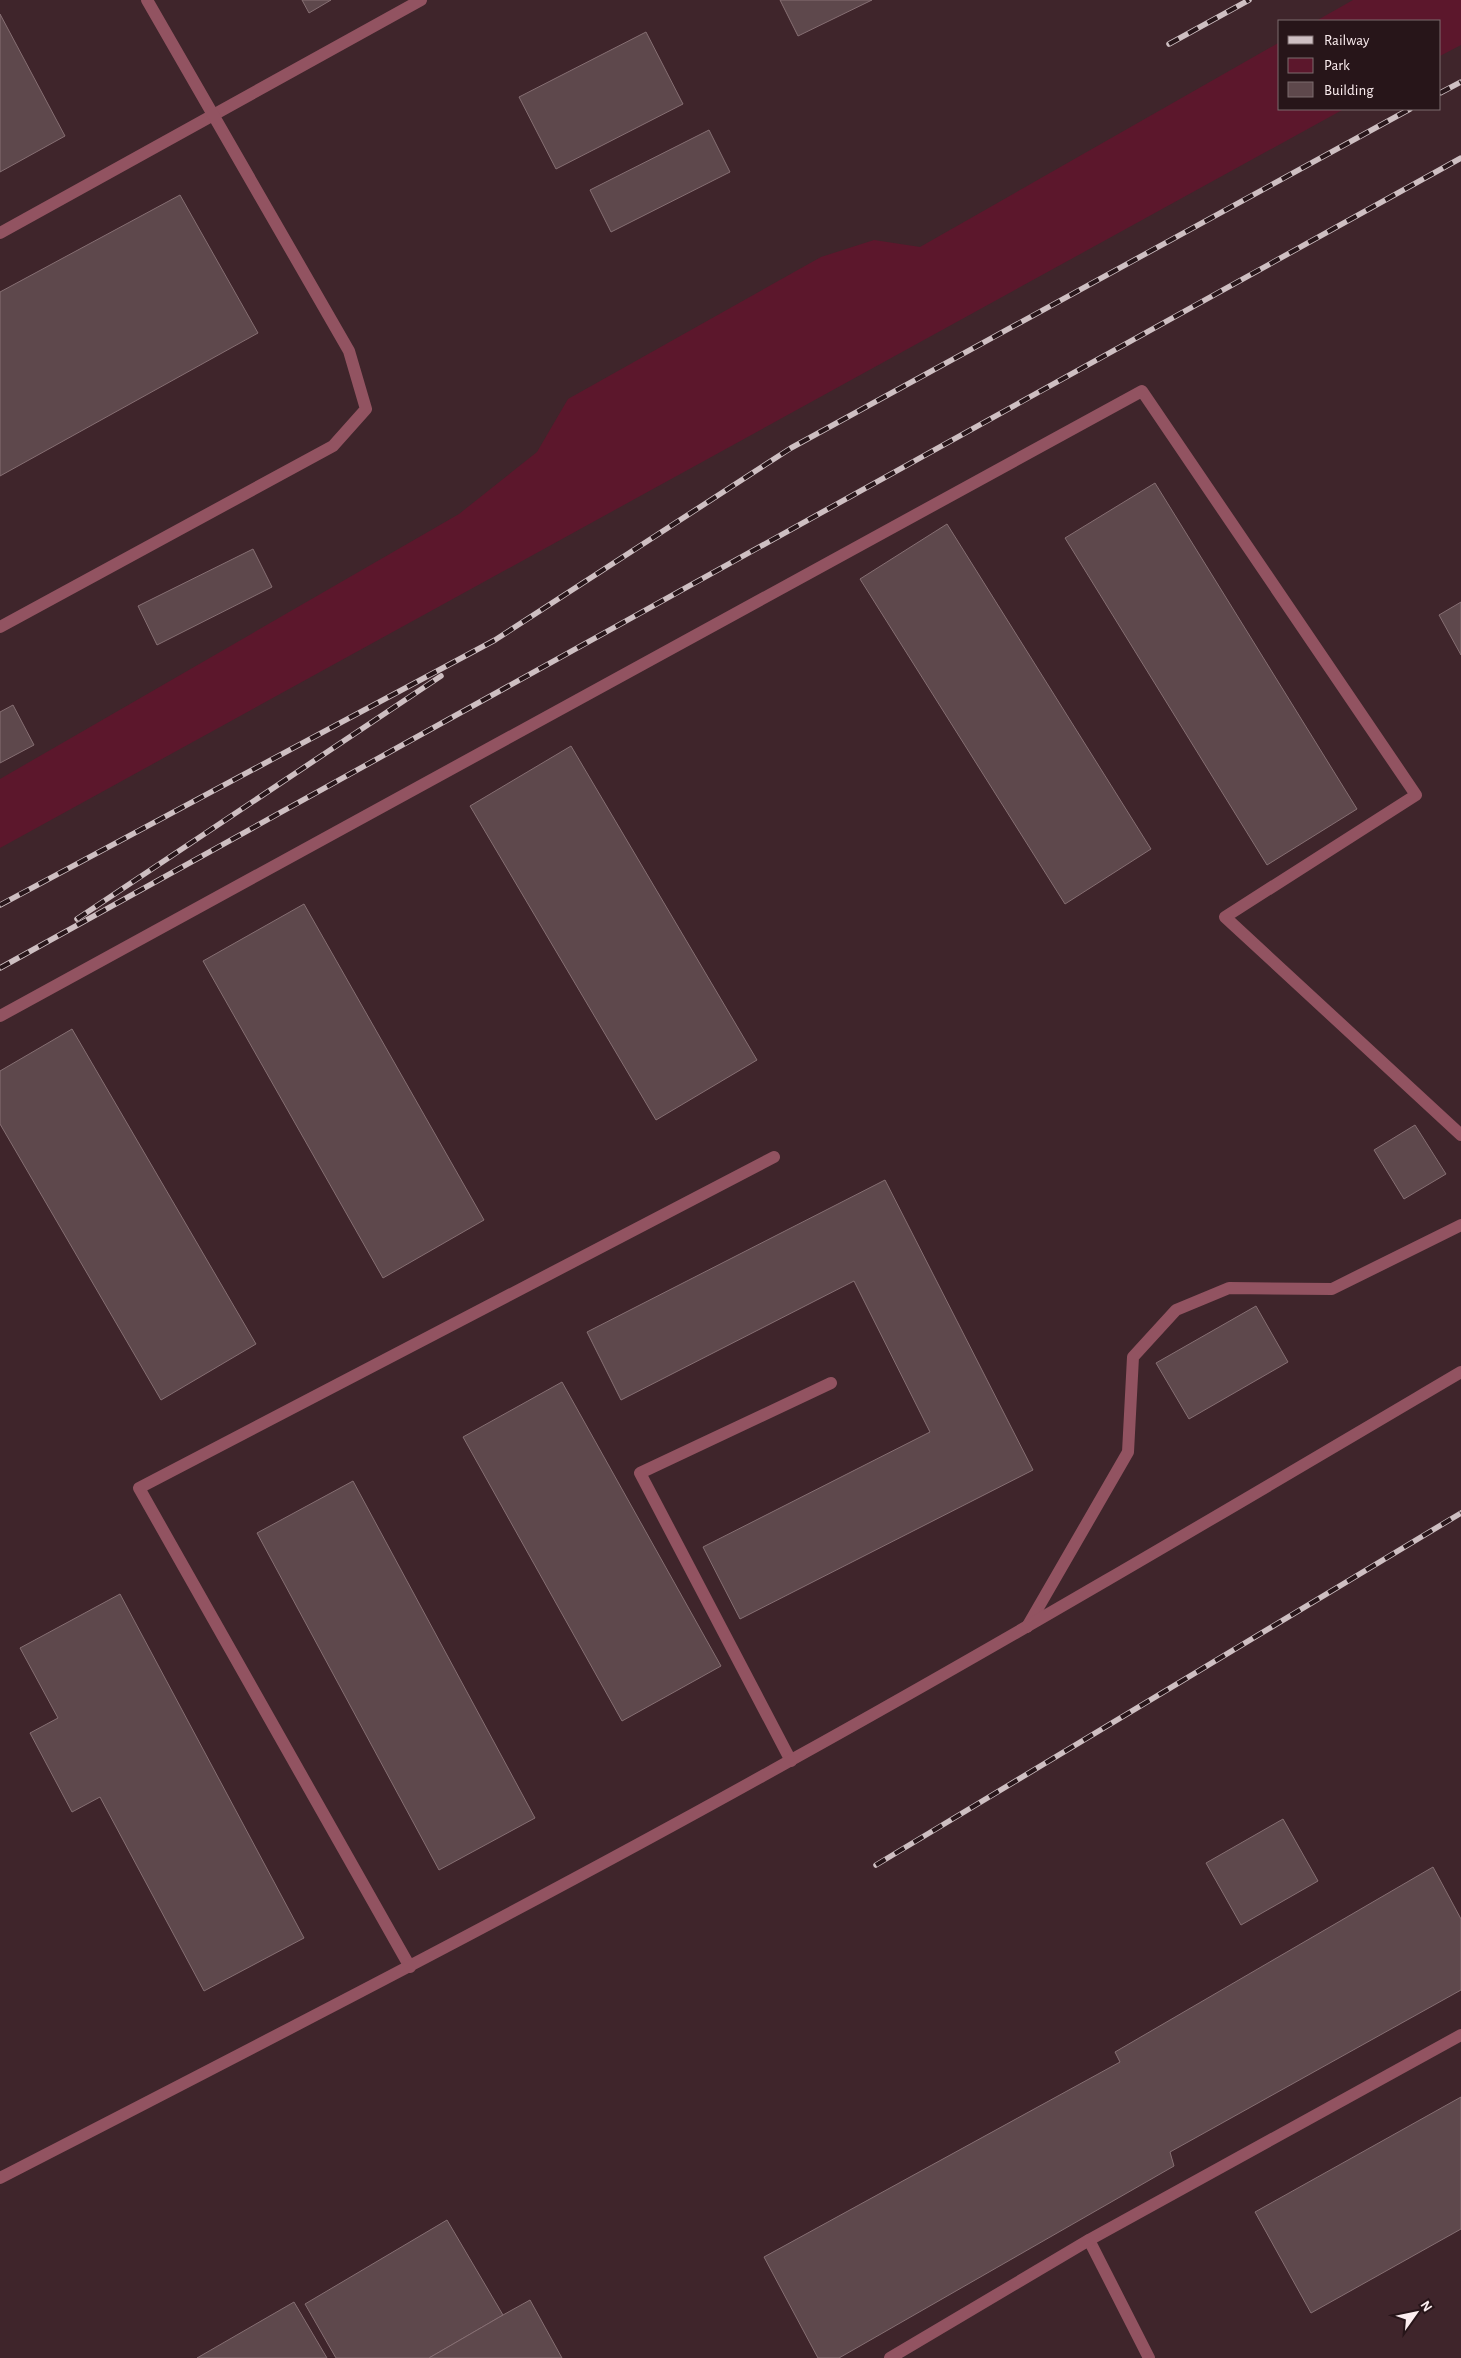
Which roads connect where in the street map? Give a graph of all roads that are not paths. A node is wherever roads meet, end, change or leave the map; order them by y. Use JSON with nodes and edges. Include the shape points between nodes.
{"nodes":[{"id":1,"x":147,"y":0,"type":"edge"},
{"id":2,"x":421,"y":0,"type":"edge"},
{"id":3,"x":213,"y":115,"type":"junction"},
{"id":4,"x":0,"y":233,"type":"edge"},
{"id":5,"x":0,"y":628,"type":"edge"},
{"id":6,"x":0,"y":1016,"type":"edge"},
{"id":7,"x":1461,"y":1135,"type":"edge"},
{"id":8,"x":774,"y":1157,"type":"dead end"},
{"id":9,"x":1461,"y":1225,"type":"edge"},
{"id":10,"x":1461,"y":1372,"type":"edge"},
{"id":11,"x":831,"y":1383,"type":"dead end"},
{"id":12,"x":1027,"y":1628,"type":"junction"},
{"id":13,"x":791,"y":1761,"type":"junction"},
{"id":14,"x":410,"y":1966,"type":"junction"},
{"id":15,"x":1461,"y":2035,"type":"edge"},
{"id":16,"x":0,"y":2178,"type":"edge"},
{"id":17,"x":1089,"y":2240,"type":"junction"},
{"id":18,"x":890,"y":2358,"type":"edge"},
{"id":19,"x":1149,"y":2358,"type":"edge"}],
"edges":[{"from":1,"to":3,"type":"lane"},
{"from":2,"to":3,"type":"lane"},
{"from":3,"to":4,"type":"lane"},
{"from":3,"to":5,"type":"lane","via":[[349,351],[366,409],[333,446]]},
{"from":6,"to":7,"type":"lane","via":[[1142,390],[1416,795],[1224,917]]},
{"from":8,"to":14,"type":"lane","via":[[139,1488]]},
{"from":9,"to":12,"type":"lane","via":[[1332,1289],[1229,1288],[1176,1310],[1133,1357],[1128,1452]]},
{"from":10,"to":12,"type":"lane"},
{"from":11,"to":13,"type":"lane","via":[[640,1473]]},
{"from":12,"to":13,"type":"lane"},
{"from":13,"to":14,"type":"lane"},
{"from":14,"to":16,"type":"lane"},
{"from":15,"to":17,"type":"lane"},
{"from":17,"to":18,"type":"lane"},
{"from":17,"to":19,"type":"lane"}]}
